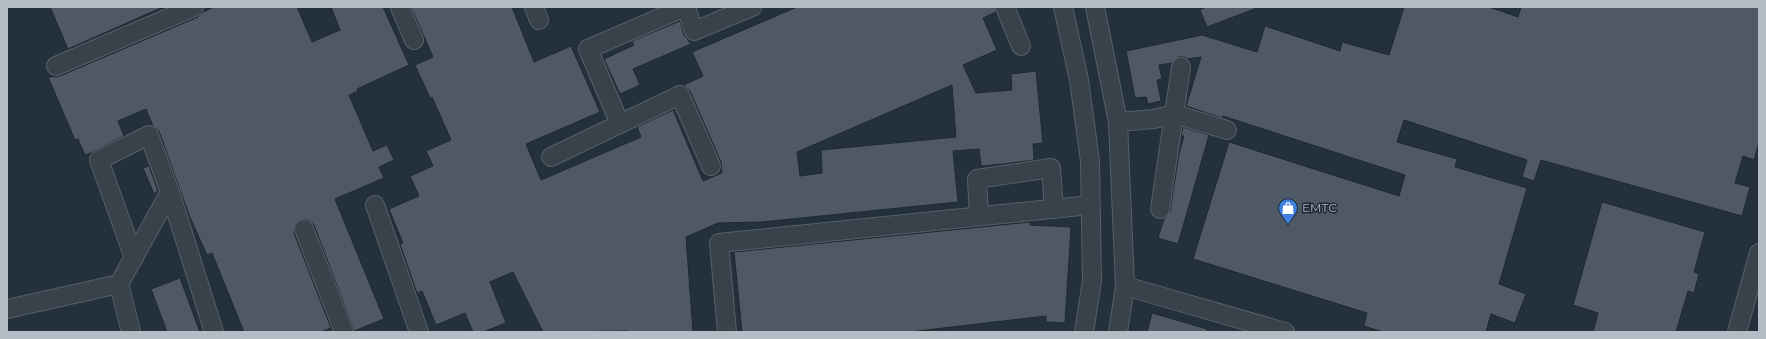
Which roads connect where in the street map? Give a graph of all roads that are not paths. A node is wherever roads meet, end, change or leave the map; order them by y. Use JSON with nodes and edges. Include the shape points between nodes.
{"nodes":[{"id":1,"x":194,"y":7,"type":"edge"},
{"id":2,"x":400,"y":7,"type":"edge"},
{"id":3,"x":685,"y":7,"type":"edge"},
{"id":4,"x":752,"y":7,"type":"edge"},
{"id":5,"x":1005,"y":7,"type":"edge"},
{"id":6,"x":1063,"y":7,"type":"edge"},
{"id":7,"x":1095,"y":7,"type":"edge"},
{"id":8,"x":414,"y":40,"type":"dead end"},
{"id":9,"x":1021,"y":46,"type":"dead end"},
{"id":10,"x":56,"y":66,"type":"dead end"},
{"id":11,"x":1181,"y":67,"type":"dead end"},
{"id":12,"x":1175,"y":114,"type":"junction"},
{"id":13,"x":1118,"y":122,"type":"junction"},
{"id":14,"x":620,"y":124,"type":"junction"},
{"id":15,"x":1227,"y":130,"type":"dead end"},
{"id":16,"x":551,"y":157,"type":"dead end"},
{"id":17,"x":712,"y":166,"type":"dead end"},
{"id":18,"x":170,"y":192,"type":"junction"},
{"id":19,"x":375,"y":204,"type":"dead end"},
{"id":20,"x":1090,"y":206,"type":"junction"},
{"id":21,"x":1054,"y":209,"type":"junction"},
{"id":22,"x":1160,"y":209,"type":"dead end"},
{"id":23,"x":979,"y":216,"type":"junction"},
{"id":24,"x":304,"y":228,"type":"dead end"},
{"id":25,"x":1759,"y":253,"type":"edge"},
{"id":26,"x":134,"y":258,"type":"junction"},
{"id":27,"x":119,"y":284,"type":"junction"},
{"id":28,"x":1125,"y":286,"type":"junction"},
{"id":29,"x":7,"y":309,"type":"edge"},
{"id":30,"x":131,"y":332,"type":"edge"},
{"id":31,"x":214,"y":332,"type":"edge"},
{"id":32,"x":344,"y":332,"type":"edge"},
{"id":33,"x":419,"y":332,"type":"edge"},
{"id":34,"x":727,"y":332,"type":"edge"},
{"id":35,"x":1084,"y":332,"type":"edge"},
{"id":36,"x":1118,"y":332,"type":"edge"},
{"id":37,"x":1285,"y":332,"type":"edge"},
{"id":38,"x":1737,"y":332,"type":"edge"}],
"edges":[{"from":1,"to":10,"type":"street"},
{"from":2,"to":8,"type":"street"},
{"from":3,"to":4,"type":"street","via":[[694,31]]},
{"from":3,"to":14,"type":"street","via":[[588,49]]},
{"from":5,"to":9,"type":"street"},
{"from":6,"to":20,"type":"street","via":[[1079,80],[1090,161]]},
{"from":7,"to":13,"type":"street"},
{"from":11,"to":12,"type":"street"},
{"from":12,"to":13,"type":"street","via":[[1154,119]]},
{"from":12,"to":15,"type":"street"},
{"from":12,"to":22,"type":"street"},
{"from":13,"to":28,"type":"street"},
{"from":14,"to":16,"type":"street"},
{"from":14,"to":17,"type":"street","via":[[680,95]]},
{"from":18,"to":26,"type":"street"},
{"from":18,"to":26,"type":"street","via":[[149,135],[99,160]]},
{"from":18,"to":31,"type":"street"},
{"from":19,"to":33,"type":"street"},
{"from":20,"to":21,"type":"street"},
{"from":20,"to":35,"type":"street","via":[[1092,281]]},
{"from":21,"to":23,"type":"street"},
{"from":21,"to":23,"type":"street","via":[[1051,168],[977,178]]},
{"from":23,"to":34,"type":"street","via":[[719,243]]},
{"from":24,"to":32,"type":"street"},
{"from":25,"to":38,"type":"street"},
{"from":26,"to":27,"type":"street"},
{"from":27,"to":29,"type":"street"},
{"from":27,"to":30,"type":"street"},
{"from":28,"to":36,"type":"street"},
{"from":28,"to":37,"type":"street"}]}
